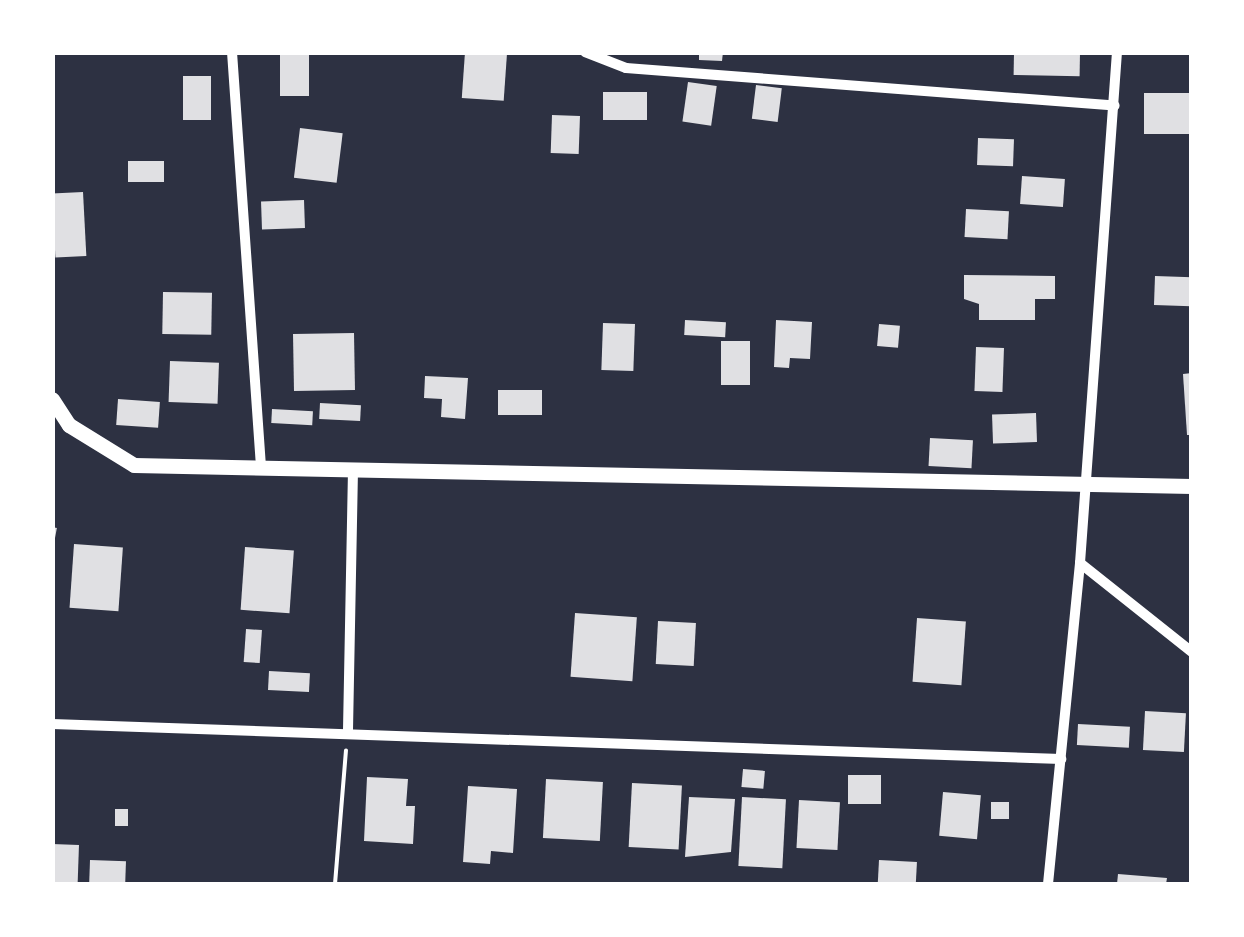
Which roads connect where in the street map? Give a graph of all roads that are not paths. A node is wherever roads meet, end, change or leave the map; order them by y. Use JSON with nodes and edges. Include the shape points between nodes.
{"nodes":[{"id":1,"x":232,"y":52,"type":"edge"},
{"id":2,"x":585,"y":52,"type":"edge"},
{"id":3,"x":1116,"y":52,"type":"edge"},
{"id":4,"x":1115,"y":106,"type":"junction"},
{"id":5,"x":52,"y":399,"type":"edge"},
{"id":6,"x":261,"y":467,"type":"junction"},
{"id":7,"x":352,"y":470,"type":"junction"},
{"id":8,"x":1192,"y":486,"type":"edge"},
{"id":9,"x":1084,"y":488,"type":"junction"},
{"id":10,"x":1080,"y":563,"type":"junction"},
{"id":11,"x":1192,"y":652,"type":"edge"},
{"id":12,"x":52,"y":724,"type":"edge"},
{"id":13,"x":348,"y":730,"type":"junction"},
{"id":14,"x":1061,"y":759,"type":"junction"},
{"id":15,"x":1048,"y":884,"type":"edge"}],
"edges":[{"from":1,"to":6,"type":"street"},
{"from":2,"to":4,"type":"street","via":[[626,68]]},
{"from":3,"to":4,"type":"street"},
{"from":4,"to":9,"type":"street"},
{"from":5,"to":6,"type":"street","via":[[69,425],[134,465]]},
{"from":6,"to":7,"type":"street"},
{"from":7,"to":9,"type":"street"},
{"from":7,"to":13,"type":"street"},
{"from":8,"to":9,"type":"street"},
{"from":9,"to":10,"type":"street"},
{"from":10,"to":11,"type":"street"},
{"from":10,"to":14,"type":"street"},
{"from":12,"to":13,"type":"street"},
{"from":13,"to":14,"type":"street"},
{"from":14,"to":15,"type":"street"}]}
